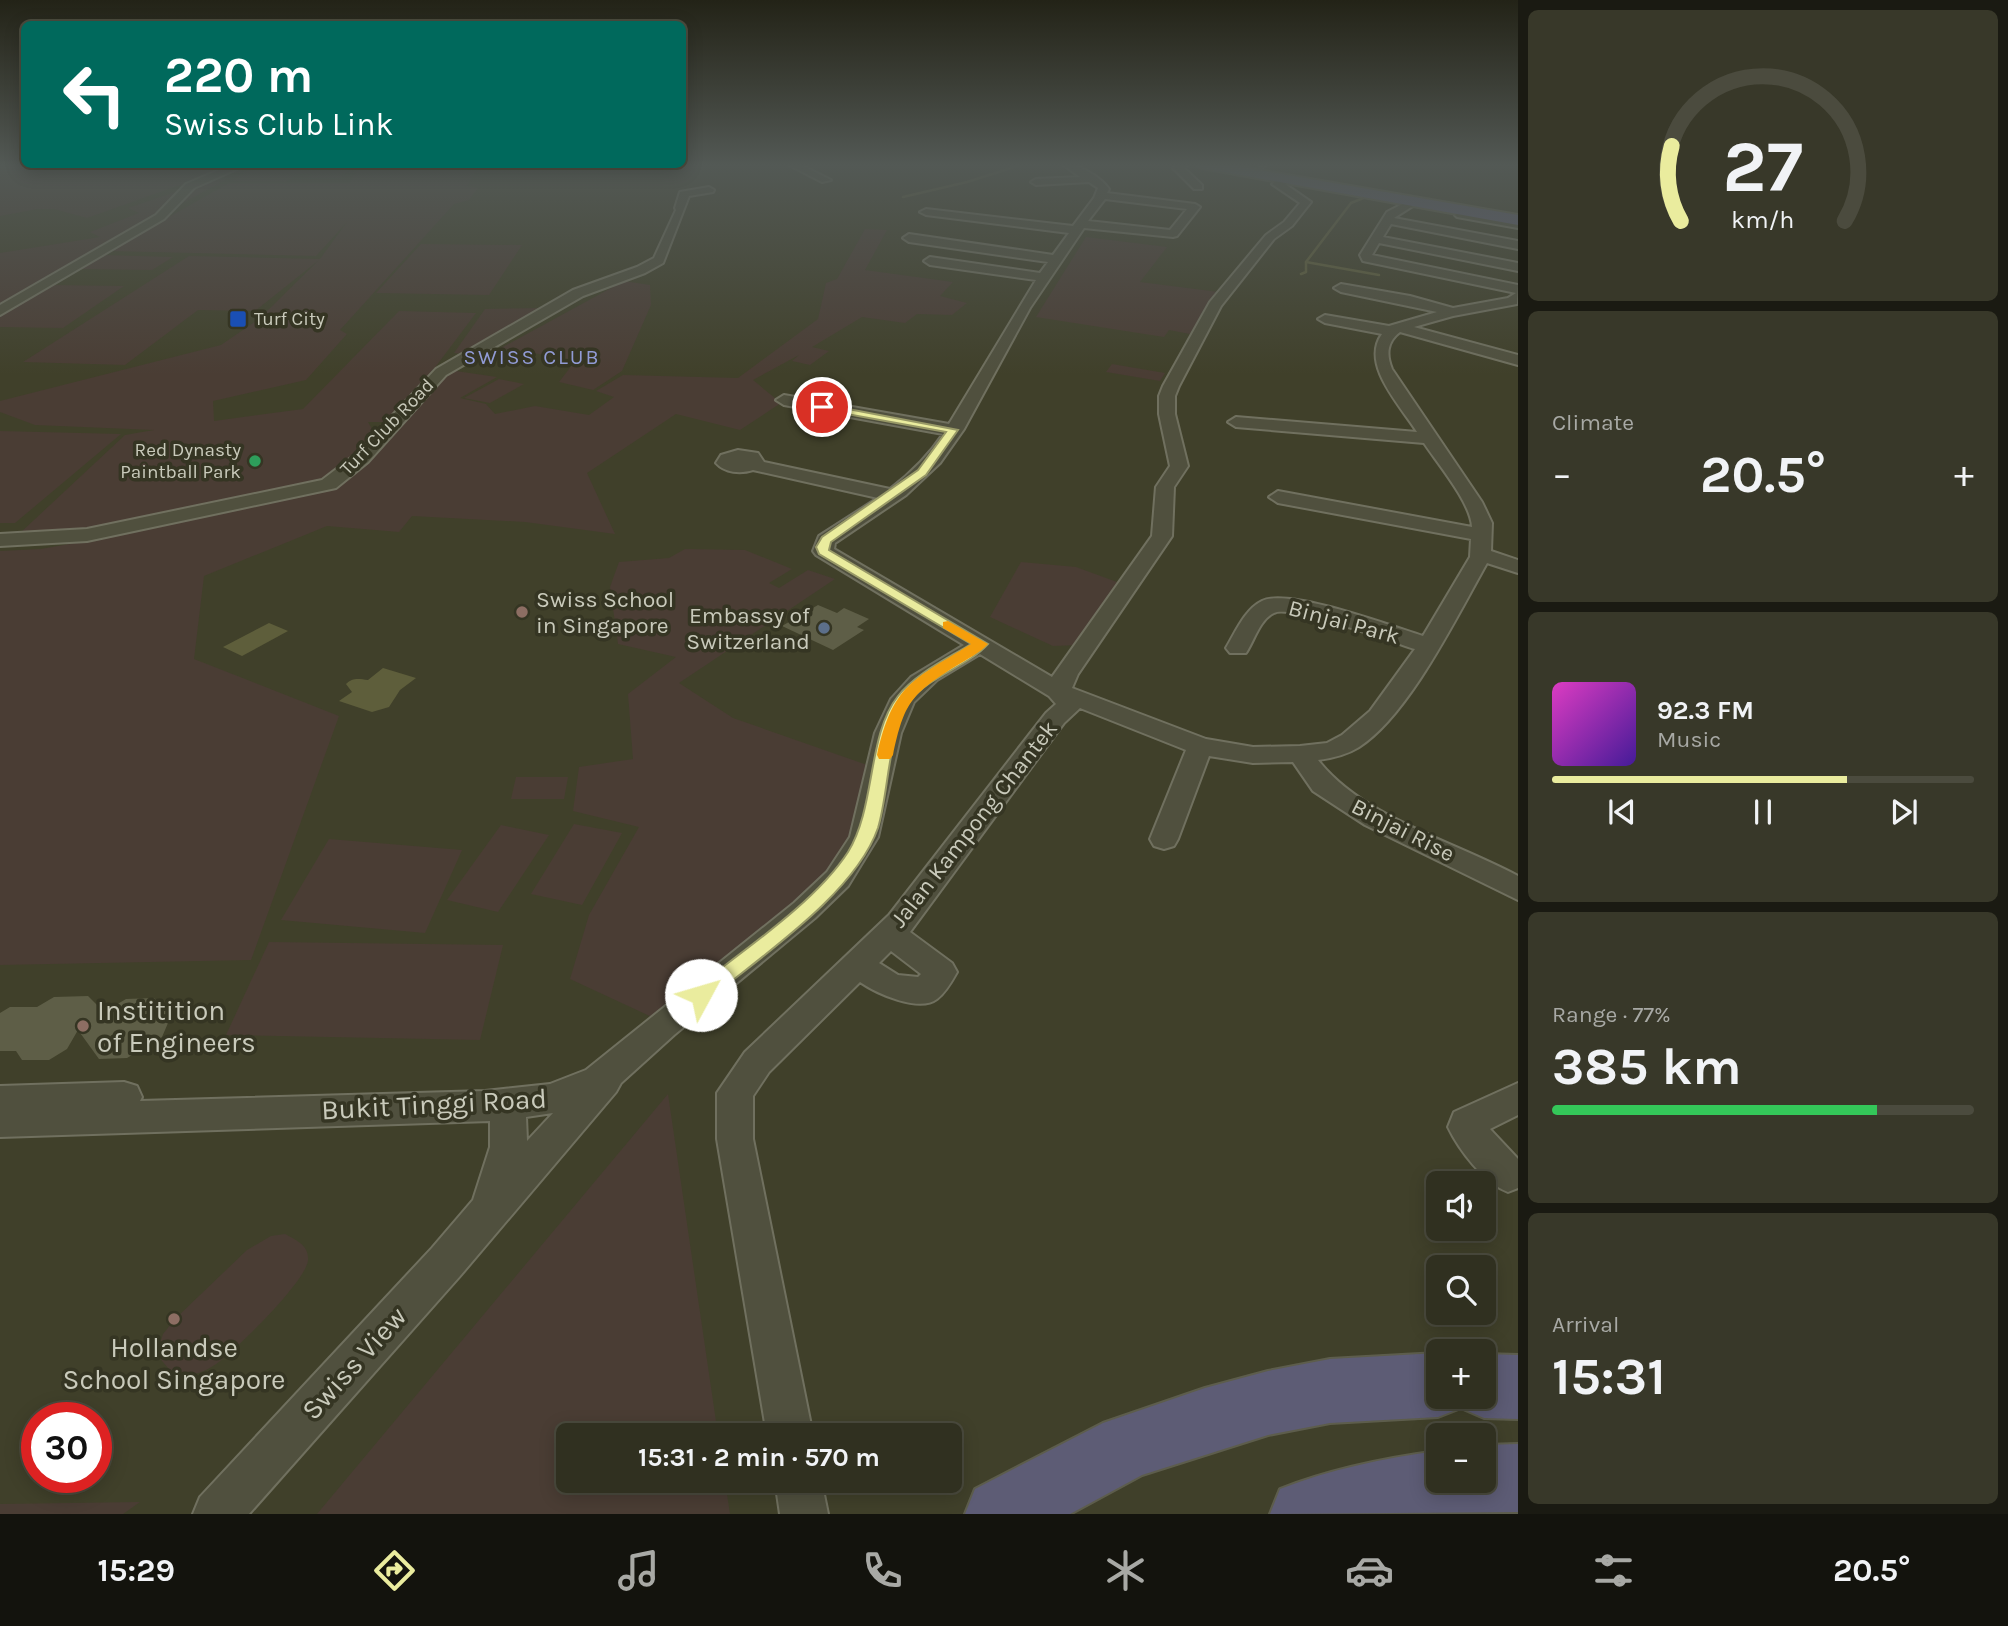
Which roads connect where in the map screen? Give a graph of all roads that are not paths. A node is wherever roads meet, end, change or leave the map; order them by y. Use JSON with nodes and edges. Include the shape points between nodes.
{"nodes":[{"id":1,"x":130,"y":235,"type":"edge"},
{"id":2,"x":669,"y":235,"type":"edge"},
{"id":3,"x":1072,"y":235,"type":"edge"},
{"id":4,"x":1273,"y":235,"type":"edge"},
{"id":5,"x":1379,"y":235,"type":"edge"},
{"id":6,"x":1464,"y":235,"type":"edge"},
{"id":7,"x":909,"y":239,"type":"dead end"},
{"id":8,"x":1376,"y":239,"type":"junction"},
{"id":9,"x":1518,"y":245,"type":"edge"},
{"id":10,"x":1056,"y":259,"type":"junction"},
{"id":11,"x":930,"y":261,"type":"dead end"},
{"id":12,"x":1518,"y":267,"type":"edge"},
{"id":13,"x":1045,"y":277,"type":"junction"},
{"id":14,"x":1341,"y":288,"type":"dead end"},
{"id":15,"x":1518,"y":289,"type":"edge"},
{"id":16,"x":1518,"y":296,"type":"edge"},
{"id":17,"x":0,"y":311,"type":"edge"},
{"id":18,"x":1451,"y":312,"type":"junction"},
{"id":19,"x":1325,"y":319,"type":"dead end"},
{"id":20,"x":1394,"y":329,"type":"junction"},
{"id":21,"x":1518,"y":360,"type":"edge"},
{"id":22,"x":784,"y":400,"type":"dead end"},
{"id":23,"x":1236,"y":422,"type":"dead end"},
{"id":24,"x":952,"y":430,"type":"junction"},
{"id":25,"x":1430,"y":438,"type":"junction"},
{"id":26,"x":754,"y":465,"type":"dead end"},
{"id":27,"x":892,"y":495,"type":"junction"},
{"id":28,"x":1278,"y":497,"type":"dead end"},
{"id":29,"x":0,"y":541,"type":"edge"},
{"id":30,"x":1480,"y":544,"type":"junction"},
{"id":31,"x":1518,"y":567,"type":"edge"},
{"id":32,"x":981,"y":644,"type":"junction"},
{"id":33,"x":1429,"y":646,"type":"junction"},
{"id":34,"x":1238,"y":648,"type":"dead end"},
{"id":35,"x":1058,"y":691,"type":"junction"},
{"id":36,"x":1200,"y":746,"type":"junction"},
{"id":37,"x":1300,"y":754,"type":"junction"},
{"id":38,"x":1164,"y":839,"type":"dead end"},
{"id":39,"x":1518,"y":889,"type":"edge"},
{"id":40,"x":890,"y":933,"type":"junction"},
{"id":41,"x":858,"y":965,"type":"junction"},
{"id":42,"x":622,"y":1063,"type":"junction"},
{"id":43,"x":1518,"y":1097,"type":"edge"},
{"id":44,"x":0,"y":1101,"type":"edge"},
{"id":45,"x":508,"y":1104,"type":"junction"},
{"id":46,"x":115,"y":1117,"type":"junction"},
{"id":47,"x":0,"y":1121,"type":"edge"},
{"id":48,"x":1508,"y":1175,"type":"dead end"},
{"id":49,"x":489,"y":1210,"type":"junction"},
{"id":50,"x":1426,"y":1386,"type":"edge"},
{"id":51,"x":1496,"y":1386,"type":"edge"},
{"id":52,"x":1518,"y":1387,"type":"edge"},
{"id":53,"x":788,"y":1423,"type":"edge"},
{"id":54,"x":1518,"y":1478,"type":"edge"},
{"id":55,"x":1496,"y":1479,"type":"edge"},
{"id":56,"x":1426,"y":1487,"type":"edge"},
{"id":57,"x":800,"y":1493,"type":"edge"},
{"id":58,"x":217,"y":1514,"type":"edge"},
{"id":59,"x":804,"y":1514,"type":"edge"},
{"id":60,"x":1000,"y":1514,"type":"edge"},
{"id":61,"x":1305,"y":1514,"type":"edge"}],
"edges":[{"from":1,"to":17,"type":"street"},
{"from":2,"to":29,"type":"street","name":"Turf Club Road","via":[[659,260],[578,293],[455,364],[427,385],[362,458],[321,487],[87,535]]},
{"from":3,"to":10,"type":"street"},
{"from":4,"to":35,"type":"street","name":"Jalan Kampong Chantek","via":[[1215,305],[1167,396],[1179,467],[1165,487],[1162,536]]},
{"from":5,"to":8,"type":"street"},
{"from":6,"to":9,"type":"street"},
{"from":7,"to":10,"type":"street"},
{"from":8,"to":12,"type":"street"},
{"from":8,"to":15,"type":"street","via":[[1367,258]]},
{"from":10,"to":13,"type":"street"},
{"from":11,"to":13,"type":"street"},
{"from":13,"to":24,"type":"street"},
{"from":14,"to":18,"type":"street"},
{"from":16,"to":18,"type":"street"},
{"from":18,"to":20,"type":"street"},
{"from":19,"to":20,"type":"street"},
{"from":20,"to":21,"type":"street"},
{"from":20,"to":25,"type":"street","via":[[1381,345],[1379,357]]},
{"from":22,"to":24,"type":"street"},
{"from":23,"to":25,"type":"street"},
{"from":24,"to":27,"type":"street","via":[[922,472]]},
{"from":25,"to":30,"type":"street","via":[[1477,511],[1482,523]]},
{"from":26,"to":27,"type":"street"},
{"from":27,"to":32,"type":"street","name":"Binjai Park","via":[[826,540],[823,551]]},
{"from":28,"to":30,"type":"street"},
{"from":30,"to":31,"type":"street"},
{"from":30,"to":33,"type":"street","name":"Binjai Park"},
{"from":32,"to":35,"type":"street","name":"Binjai Park"},
{"from":32,"to":42,"type":"street","name":"Bukit Tinggi Road","via":[[922,681],[903,699],[892,722],[869,828],[833,883]]},
{"from":33,"to":34,"type":"street","name":"Binjai Park","via":[[1278,604],[1264,610]]},
{"from":33,"to":37,"type":"street","name":"Binjai Park","via":[[1380,716],[1351,741],[1333,750]]},
{"from":35,"to":36,"type":"street","name":"Binjai Park"},
{"from":35,"to":40,"type":"street","name":"Jalan Kampong Chantek","via":[[1070,705],[1055,718]]},
{"from":36,"to":37,"type":"street","name":"Binjai Park","via":[[1253,755]]},
{"from":36,"to":38,"type":"street"},
{"from":37,"to":39,"type":"street","name":"Binjai Rise","via":[[1323,785],[1375,820]]},
{"from":40,"to":41,"type":"street","name":"Jalan Kampong Chantek"},
{"from":40,"to":41,"type":"street","via":[[941,972],[925,991],[891,986]]},
{"from":41,"to":53,"type":"street","name":"Jalan Kampong Chantek","via":[[757,1062],[735,1093],[735,1139]]},
{"from":42,"to":45,"type":"street","name":"Bukit Tinggi Road","via":[[588,1087]]},
{"from":42,"to":49,"type":"street","name":"Swiss View"},
{"from":43,"to":48,"type":"street","via":[[1466,1126]]},
{"from":44,"to":46,"type":"street","via":[[124,1097]]},
{"from":45,"to":46,"type":"street","name":"Bukit Tinggi Road"},
{"from":45,"to":49,"type":"street","name":"Swiss View","via":[[509,1147]]},
{"from":46,"to":47,"type":"street","name":"Bukit Tinggi Road"},
{"from":49,"to":58,"type":"street","name":"Swiss View"},
{"from":50,"to":60,"type":"highway","via":[[1330,1391],[1205,1421],[1127,1447]]},
{"from":51,"to":52,"type":"highway"},
{"from":54,"to":55,"type":"highway"},
{"from":56,"to":61,"type":"highway"},
{"from":57,"to":59,"type":"street"}]}
